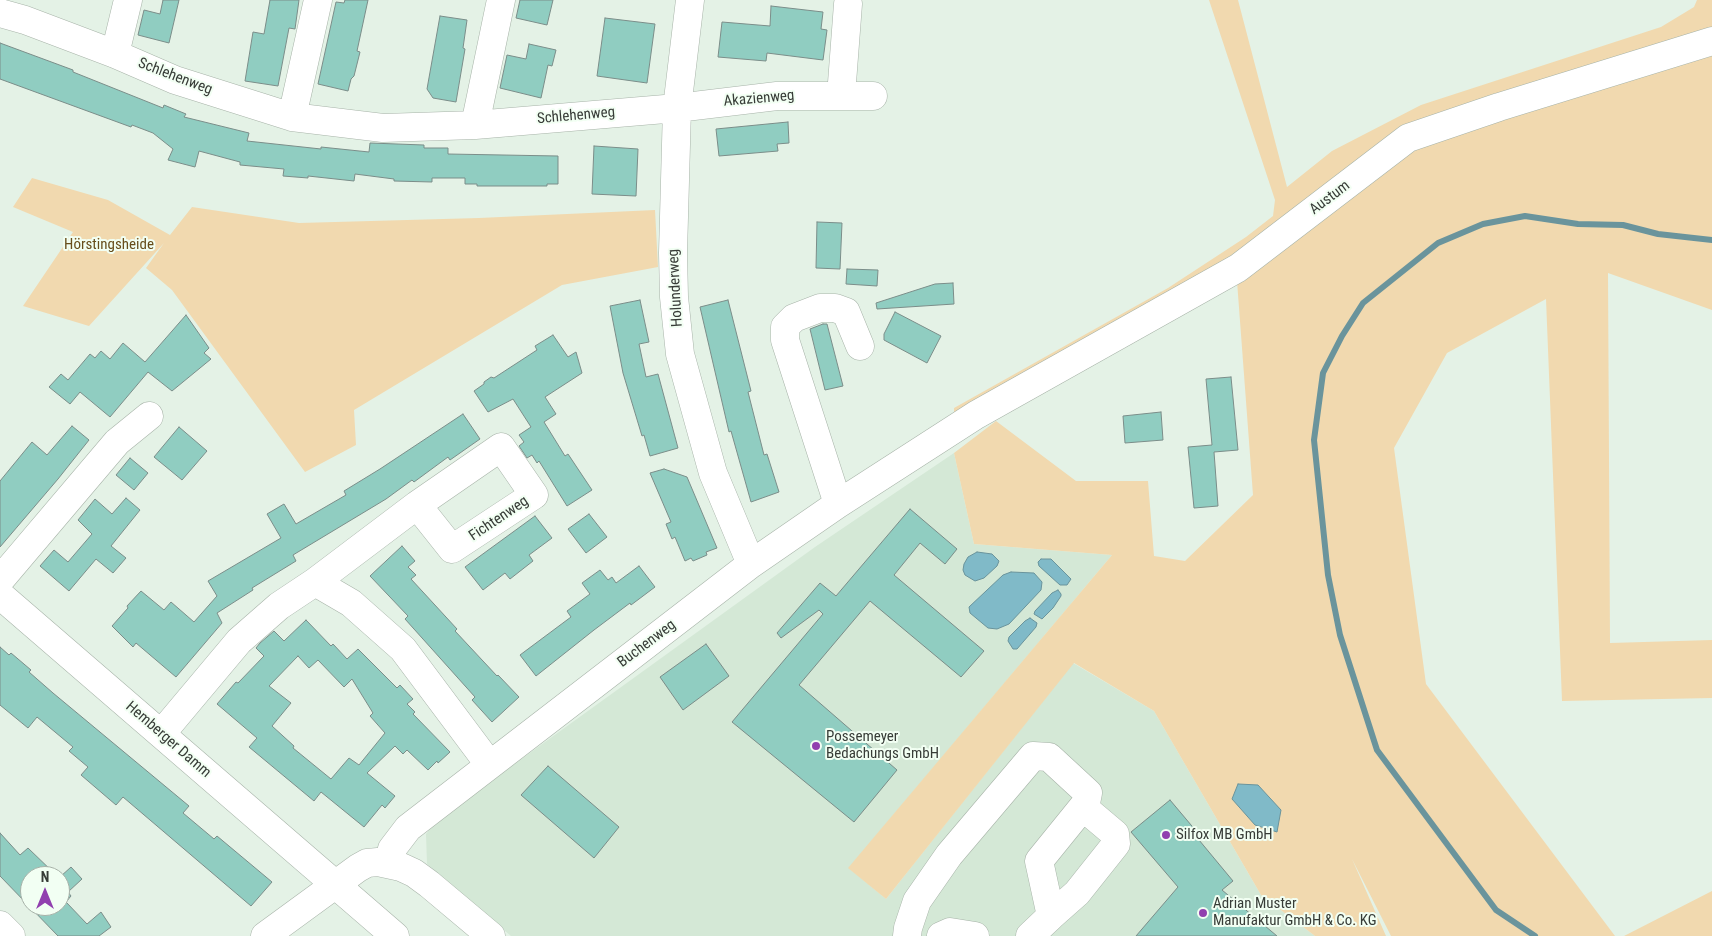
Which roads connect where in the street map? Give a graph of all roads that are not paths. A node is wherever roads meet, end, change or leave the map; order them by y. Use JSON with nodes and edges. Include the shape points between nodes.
{"nodes":[{"id":1,"x":128,"y":0,"type":"edge"},
{"id":2,"x":318,"y":0,"type":"edge"},
{"id":3,"x":501,"y":0,"type":"edge"},
{"id":4,"x":690,"y":0,"type":"edge"},
{"id":5,"x":848,"y":4,"type":"dead end"},
{"id":6,"x":0,"y":13,"type":"edge"},
{"id":7,"x":1712,"y":41,"type":"edge"},
{"id":8,"x":115,"y":54,"type":"junction"},
{"id":9,"x":841,"y":96,"type":"junction"},
{"id":10,"x":873,"y":96,"type":"dead end"},
{"id":11,"x":677,"y":108,"type":"junction"},
{"id":12,"x":292,"y":117,"type":"junction"},
{"id":13,"x":475,"y":125,"type":"junction"},
{"id":14,"x":860,"y":346,"type":"dead end"},
{"id":15,"x":976,"y":415,"type":"joint"},
{"id":16,"x":149,"y":416,"type":"dead end"},
{"id":17,"x":838,"y":504,"type":"junction"},
{"id":18,"x":417,"y":505,"type":"dead end"},
{"id":19,"x":751,"y":564,"type":"junction"},
{"id":20,"x":0,"y":580,"type":"edge"},
{"id":21,"x":315,"y":582,"type":"junction"},
{"id":22,"x":0,"y":595,"type":"edge"},
{"id":23,"x":161,"y":734,"type":"junction"},
{"id":24,"x":489,"y":764,"type":"junction"},
{"id":25,"x":1082,"y":808,"type":"junction"},
{"id":26,"x":388,"y":863,"type":"junction"},
{"id":27,"x":336,"y":884,"type":"junction"},
{"id":28,"x":1050,"y":916,"type":"junction"},
{"id":29,"x":0,"y":925,"type":"edge"},
{"id":30,"x":11,"y":936,"type":"edge"},
{"id":31,"x":264,"y":936,"type":"edge"},
{"id":32,"x":395,"y":936,"type":"edge"},
{"id":33,"x":491,"y":936,"type":"edge"},
{"id":34,"x":907,"y":936,"type":"edge"},
{"id":35,"x":941,"y":936,"type":"edge"},
{"id":36,"x":975,"y":936,"type":"edge"},
{"id":37,"x":1030,"y":936,"type":"edge"}],
"edges":[{"from":1,"to":8,"type":"street"},
{"from":2,"to":12,"type":"street"},
{"from":3,"to":13,"type":"street"},
{"from":4,"to":11,"type":"street","name":"Holunderweg"},
{"from":5,"to":9,"type":"street"},
{"from":6,"to":8,"type":"street","name":"Schlehenweg"},
{"from":7,"to":15,"type":"street","name":"Austum","via":[[1408,138],[1238,268]]},
{"from":8,"to":12,"type":"street","name":"Schlehenweg","via":[[175,80]]},
{"from":9,"to":10,"type":"street","name":"Akazienweg"},
{"from":9,"to":11,"type":"street","name":"Akazienweg","via":[[777,96]]},
{"from":11,"to":13,"type":"street","name":"Schlehenweg"},
{"from":11,"to":19,"type":"street","name":"Holunderweg","via":[[673,253],[680,354],[712,473]]},
{"from":12,"to":13,"type":"street","name":"Schlehenweg","via":[[383,128]]},
{"from":14,"to":17,"type":"street","via":[[846,312],[835,308],[820,308],[794,318],[785,327],[784,340]]},
{"from":15,"to":17,"type":"street","name":"Buchenweg"},
{"from":16,"to":20,"type":"street","via":[[117,442]]},
{"from":17,"to":19,"type":"street","name":"Buchenweg"},
{"from":18,"to":21,"type":"street"},
{"from":19,"to":24,"type":"street","name":"Buchenweg"},
{"from":21,"to":23,"type":"street","via":[[279,606],[239,642]]},
{"from":21,"to":24,"type":"street","via":[[351,603],[403,649]]},
{"from":22,"to":23,"type":"street","name":"Hemberger Damm"},
{"from":23,"to":27,"type":"street","name":"Hemberger Damm"},
{"from":24,"to":26,"type":"street","name":"Buchenweg","via":[[408,828],[392,849]]},
{"from":25,"to":28,"type":"street","via":[[1038,861]]},
{"from":25,"to":28,"type":"street","via":[[1115,834],[1116,844],[1078,893]]},
{"from":25,"to":34,"type":"street","via":[[1088,793],[1049,758],[1033,756],[949,855],[917,901]]},
{"from":26,"to":27,"type":"street","via":[[367,863]]},
{"from":26,"to":33,"type":"street","via":[[414,873]]},
{"from":27,"to":31,"type":"street"},
{"from":27,"to":32,"type":"street"},
{"from":28,"to":37,"type":"street"},
{"from":29,"to":30,"type":"street"},
{"from":35,"to":36,"type":"street","via":[[950,932]]}]}
